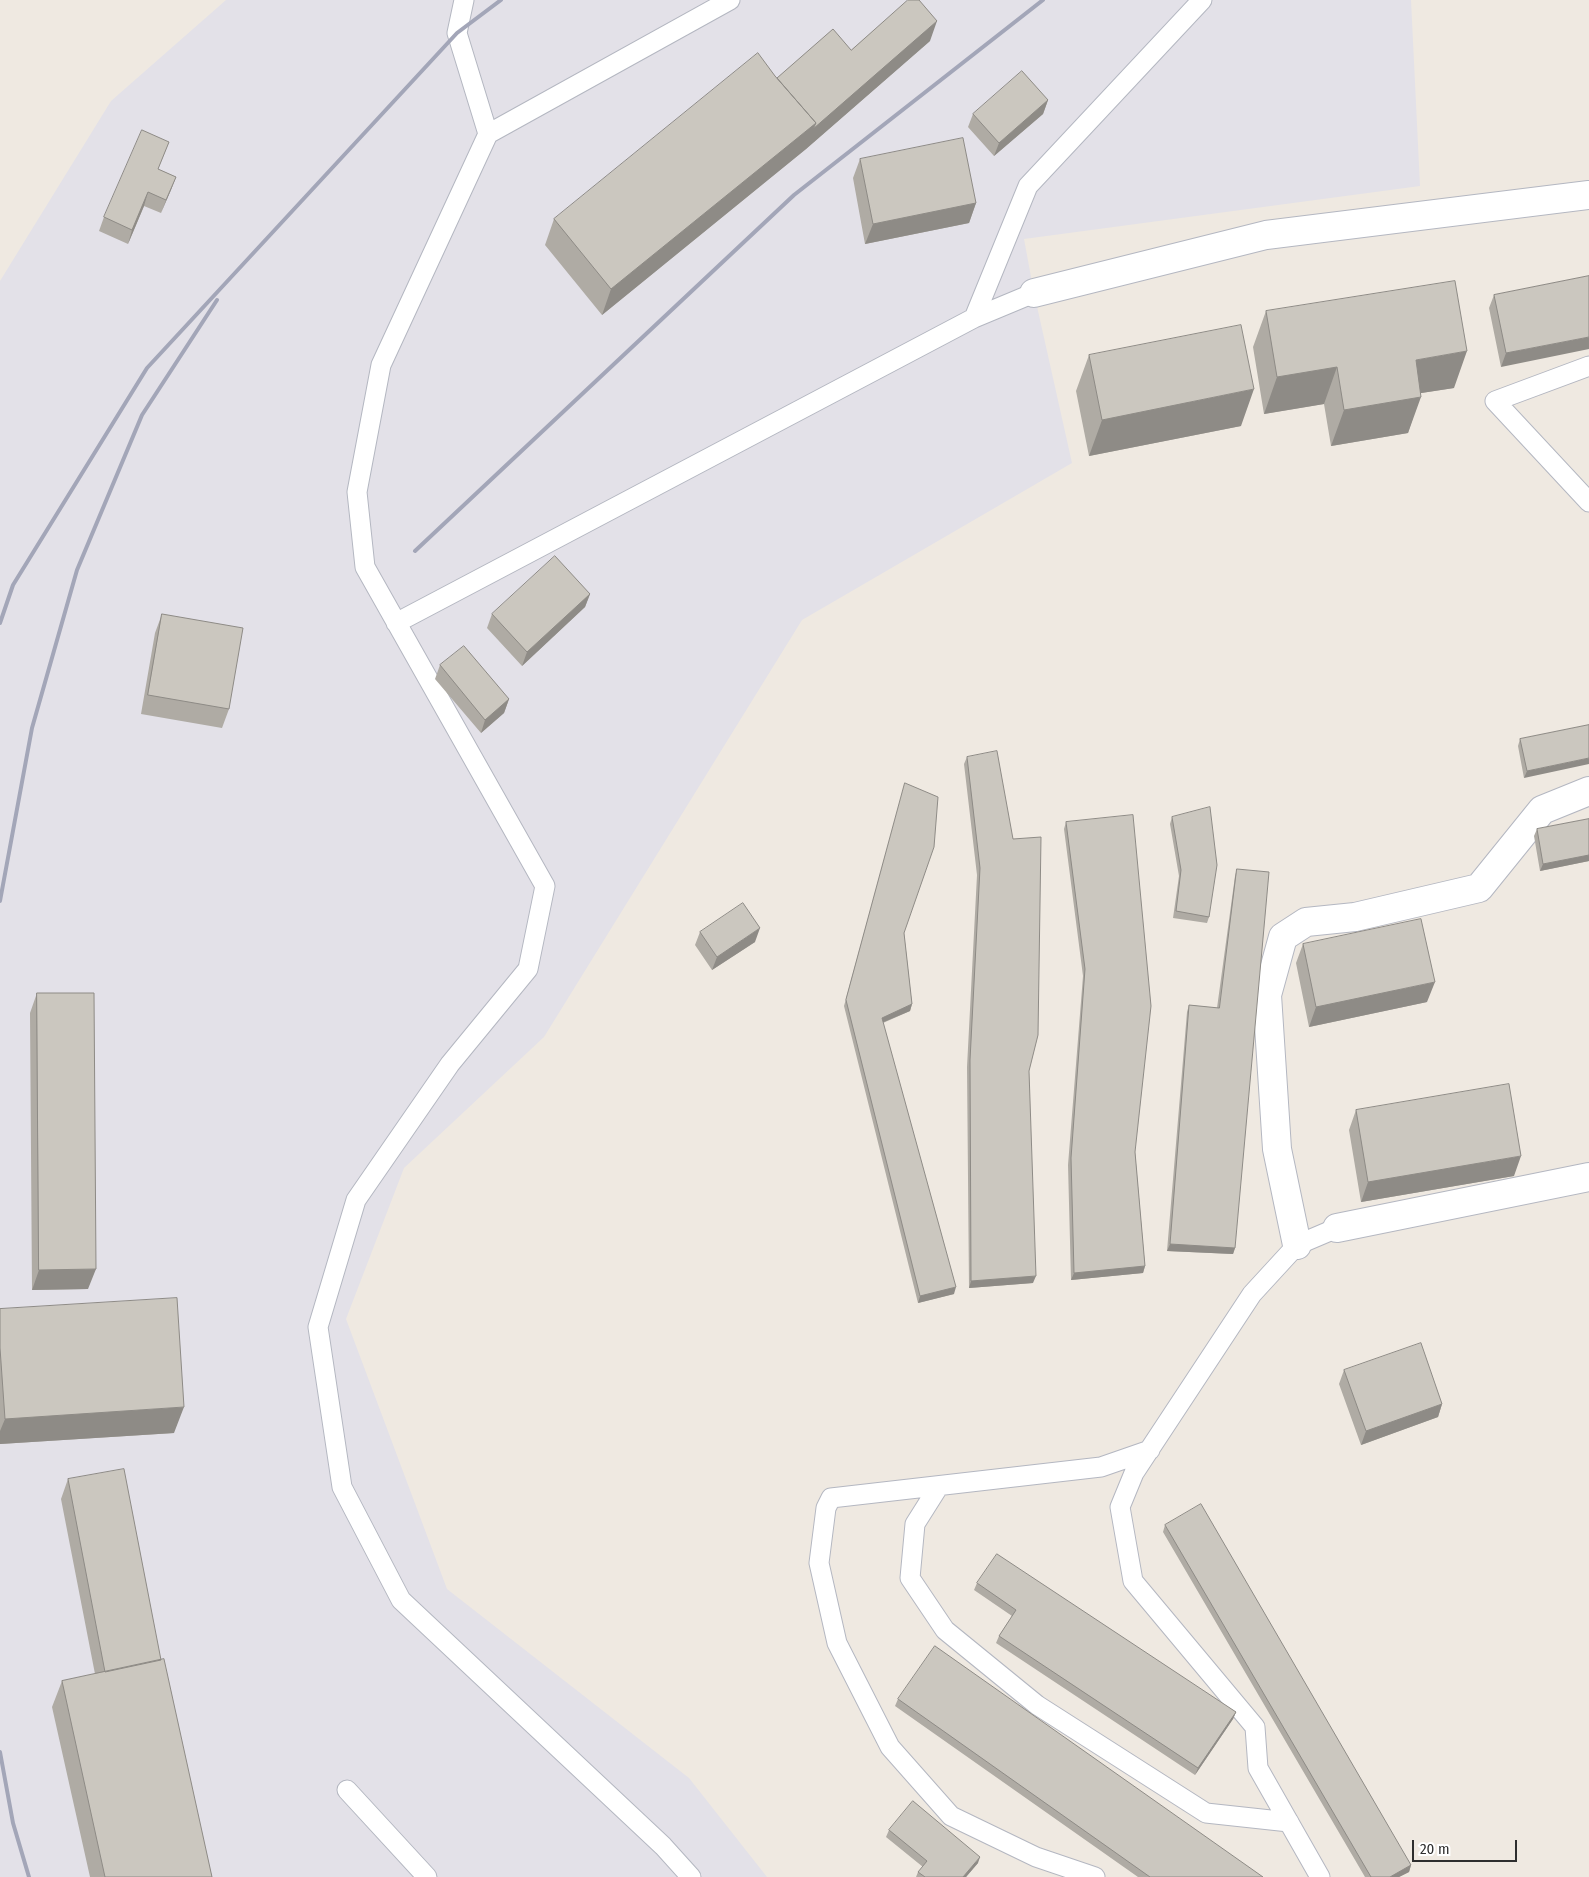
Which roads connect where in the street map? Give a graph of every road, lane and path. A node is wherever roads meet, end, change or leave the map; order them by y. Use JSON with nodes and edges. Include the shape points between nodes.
{"nodes":[{"id":1,"x":464,"y":0,"type":"edge"},
{"id":2,"x":730,"y":0,"type":"edge"},
{"id":3,"x":1202,"y":0,"type":"edge"},
{"id":4,"x":488,"y":134,"type":"junction"},
{"id":5,"x":1589,"y":195,"type":"edge"},
{"id":6,"x":1034,"y":293,"type":"joint"},
{"id":7,"x":974,"y":318,"type":"junction"},
{"id":8,"x":1589,"y":366,"type":"edge"},
{"id":9,"x":1589,"y":502,"type":"edge"},
{"id":10,"x":396,"y":623,"type":"junction"},
{"id":11,"x":1589,"y":791,"type":"edge"},
{"id":12,"x":1589,"y":1177,"type":"edge"},
{"id":13,"x":1337,"y":1228,"type":"joint"},
{"id":14,"x":1297,"y":1245,"type":"junction"},
{"id":15,"x":1150,"y":1450,"type":"junction"},
{"id":16,"x":939,"y":1486,"type":"junction"},
{"id":17,"x":347,"y":1790,"type":"dead end"},
{"id":18,"x":1289,"y":1822,"type":"junction"},
{"id":19,"x":427,"y":1877,"type":"edge"},
{"id":20,"x":691,"y":1877,"type":"edge"},
{"id":21,"x":1095,"y":1877,"type":"edge"},
{"id":22,"x":1320,"y":1877,"type":"edge"}],
"edges":[{"from":1,"to":4,"type":"lane","via":[[457,32]]},
{"from":2,"to":4,"type":"lane"},
{"from":3,"to":7,"type":"lane","via":[[1028,186]]},
{"from":4,"to":10,"type":"lane","via":[[381,365],[357,492],[365,567]]},
{"from":5,"to":6,"type":"street","via":[[1266,235]]},
{"from":6,"to":7,"type":"lane"},
{"from":7,"to":10,"type":"lane"},
{"from":8,"to":9,"type":"lane","via":[[1495,401]]},
{"from":10,"to":20,"type":"lane","via":[[545,886],[528,969],[450,1064],[356,1200],[318,1327],[342,1487],[401,1600],[664,1846]]},
{"from":11,"to":14,"type":"street","via":[[1542,810],[1478,888],[1355,917],[1306,922],[1283,937],[1267,996],[1277,1149]]},
{"from":12,"to":13,"type":"street"},
{"from":13,"to":14,"type":"lane"},
{"from":14,"to":15,"type":"lane","via":[[1252,1294]]},
{"from":15,"to":16,"type":"lane","via":[[1101,1468]]},
{"from":15,"to":18,"type":"lane","via":[[1134,1473],[1120,1507],[1133,1581],[1255,1727],[1258,1768]]},
{"from":16,"to":18,"type":"lane","via":[[915,1524],[910,1578],[944,1630],[1037,1705],[1206,1813]]},
{"from":16,"to":21,"type":"lane","via":[[831,1498],[826,1508],[819,1563],[837,1643],[890,1748],[951,1816],[1036,1857]]},
{"from":17,"to":19,"type":"lane"},
{"from":18,"to":22,"type":"lane"}]}
